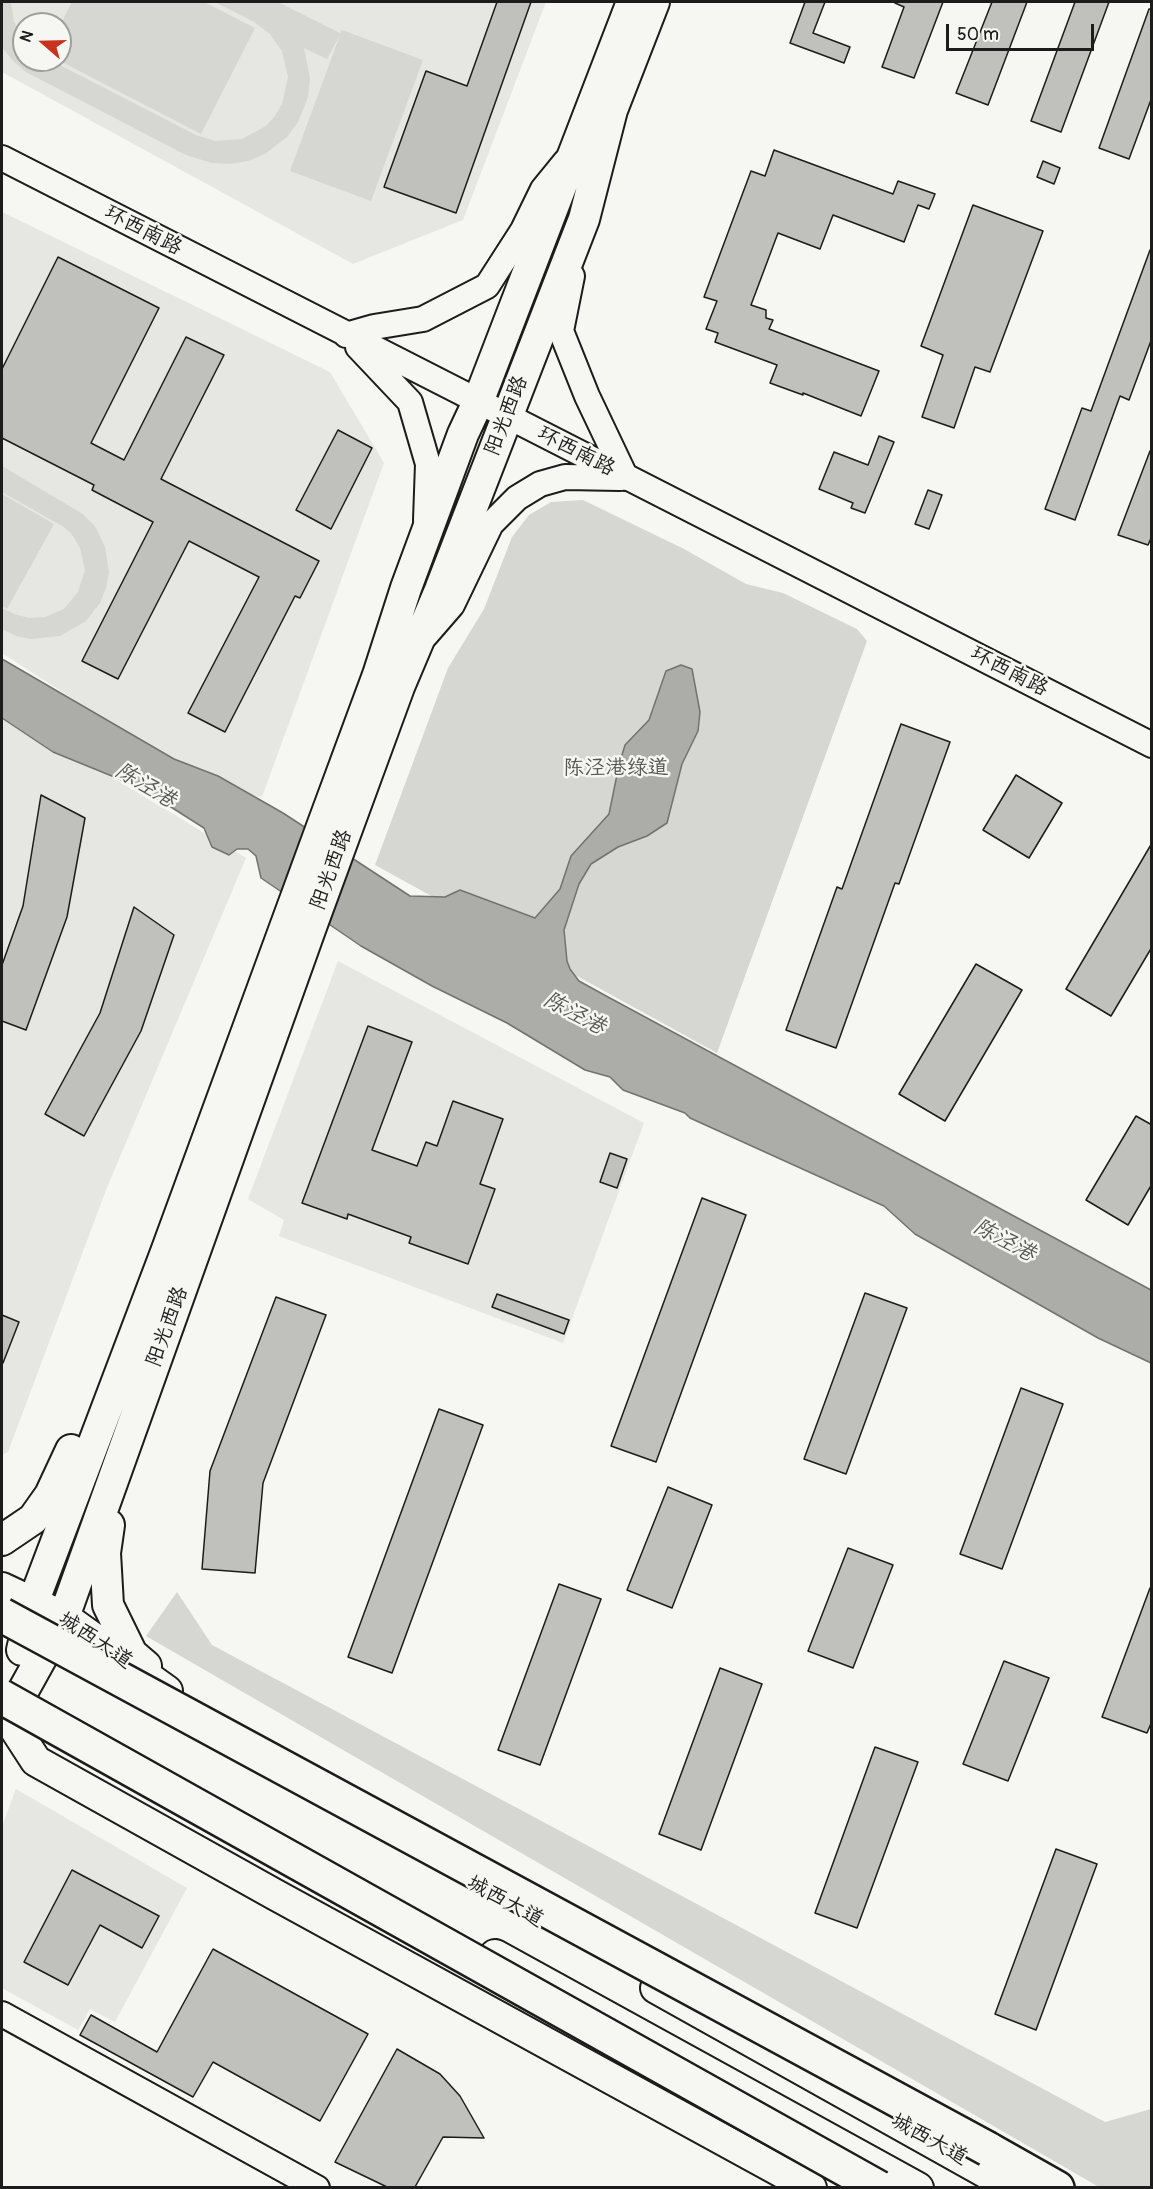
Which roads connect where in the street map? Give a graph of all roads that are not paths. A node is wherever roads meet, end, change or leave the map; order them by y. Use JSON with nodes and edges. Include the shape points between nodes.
{"nodes":[{"id":1,"x":632,"y":2,"type":"edge"},
{"id":2,"x":654,"y":2,"type":"edge"},
{"id":3,"x":577,"y":146,"type":"junction"},
{"id":4,"x":2,"y":158,"type":"edge"},
{"id":5,"x":584,"y":219,"type":"junction"},
{"id":6,"x":346,"y":335,"type":"junction"},
{"id":7,"x":478,"y":402,"type":"junction"},
{"id":8,"x":507,"y":416,"type":"junction"},
{"id":9,"x":626,"y":478,"type":"junction"},
{"id":10,"x":425,"y":537,"type":"junction"},
{"id":11,"x":417,"y":644,"type":"junction"},
{"id":12,"x":1152,"y":745,"type":"edge"},
{"id":13,"x":335,"y":828,"type":"junction"},
{"id":14,"x":301,"y":920,"type":"junction"},
{"id":15,"x":122,"y":1366,"type":"junction"},
{"id":16,"x":120,"y":1462,"type":"junction"},
{"id":17,"x":2,"y":1540,"type":"edge"},
{"id":18,"x":2,"y":1588,"type":"edge"},
{"id":19,"x":33,"y":1603,"type":"junction"},
{"id":20,"x":2,"y":1615,"type":"edge"},
{"id":21,"x":64,"y":1617,"type":"junction"},
{"id":22,"x":184,"y":1704,"type":"junction"},
{"id":23,"x":3,"y":1716,"type":"edge"},
{"id":24,"x":2,"y":2014,"type":"edge"},
{"id":25,"x":317,"y":2187,"type":"edge"},
{"id":26,"x":811,"y":2187,"type":"edge"},
{"id":27,"x":879,"y":2187,"type":"edge"},
{"id":28,"x":918,"y":2187,"type":"edge"},
{"id":29,"x":1025,"y":2187,"type":"edge"},
{"id":30,"x":1057,"y":2187,"type":"edge"}],
"edges":[{"from":1,"to":3,"type":"main road","name":"阳光西路"},
{"from":2,"to":5,"type":"main road","name":"阳光西路","via":[[612,110]]},
{"from":3,"to":6,"type":"street","via":[[543,189],[523,230],[487,286],[423,319]]},
{"from":3,"to":7,"type":"main road","name":"阳光西路"},
{"from":4,"to":6,"type":"street","name":"环西南路"},
{"from":5,"to":8,"type":"main road","name":"阳光西路"},
{"from":5,"to":9,"type":"street","via":[[561,331]]},
{"from":6,"to":7,"type":"street","name":"环西南路"},
{"from":6,"to":10,"type":"street","via":[[410,402],[428,464]]},
{"from":7,"to":8,"type":"street","name":"环西南路"},
{"from":7,"to":10,"type":"main road","name":"阳光西路"},
{"from":8,"to":9,"type":"street","name":"环西南路"},
{"from":8,"to":11,"type":"main road","name":"阳光西路"},
{"from":9,"to":11,"type":"street","via":[[565,477],[540,484],[517,498],[491,524],[452,605]]},
{"from":9,"to":12,"type":"street","name":"环西南路"},
{"from":10,"to":13,"type":"main road","name":"阳光西路"},
{"from":11,"to":13,"type":"main road","name":"阳光西路"},
{"from":13,"to":14,"type":"main road","name":"阳光西路"},
{"from":14,"to":15,"type":"main road"},
{"from":14,"to":16,"type":"main road","name":"阳光西路"},
{"from":15,"to":17,"type":"main road","via":[[75,1443],[50,1495],[33,1519]]},
{"from":15,"to":19,"type":"main road"},
{"from":16,"to":21,"type":"main road","name":"阳光西路"},
{"from":16,"to":22,"type":"main road","via":[[105,1553],[108,1605],[132,1654]]},
{"from":18,"to":19,"type":"main road","name":"城西大道"},
{"from":19,"to":21,"type":"main road","name":"城西大道"},
{"from":19,"to":23,"type":"main road"},
{"from":20,"to":30,"type":"highway","bridge":true},
{"from":21,"to":22,"type":"main road","name":"城西大道"},
{"from":21,"to":23,"type":"main road","name":"阳光西路"},
{"from":22,"to":29,"type":"main road","name":"城西大道","via":[[388,1837],[1001,2181]]},
{"from":23,"to":26,"type":"main road","via":[[36,1761]]},
{"from":23,"to":27,"type":"highway","bridge":true},
{"from":23,"to":28,"type":"main road","via":[[143,1761]]},
{"from":24,"to":25,"type":"street"}]}
